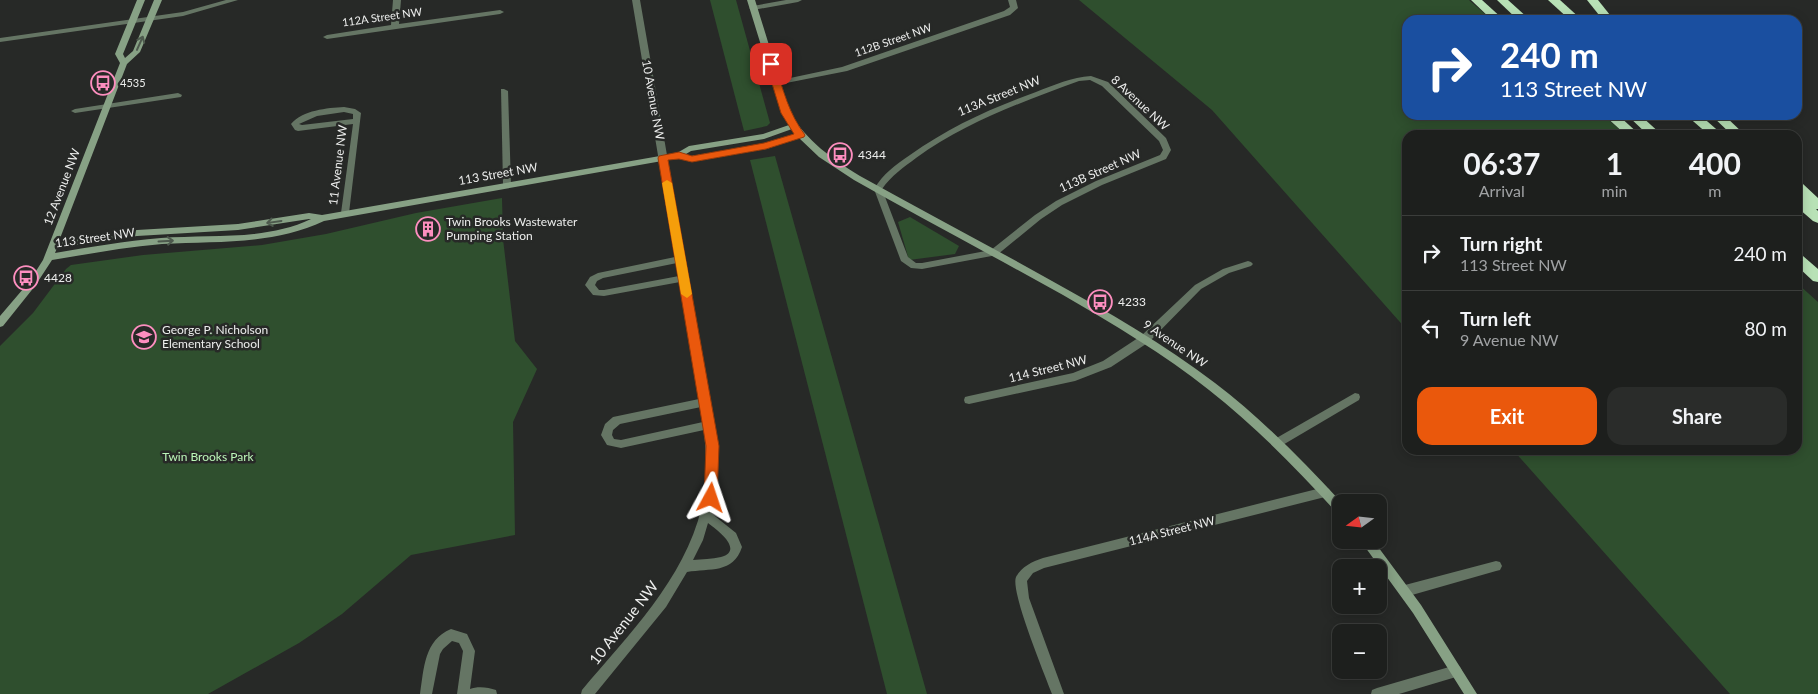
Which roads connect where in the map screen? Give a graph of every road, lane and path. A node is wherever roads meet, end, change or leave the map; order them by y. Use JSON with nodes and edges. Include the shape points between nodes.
{"nodes":[{"id":1,"x":141,"y":0,"type":"edge"},
{"id":2,"x":158,"y":0,"type":"edge"},
{"id":3,"x":234,"y":0,"type":"edge"},
{"id":4,"x":397,"y":0,"type":"edge"},
{"id":5,"x":636,"y":0,"type":"edge"},
{"id":6,"x":798,"y":0,"type":"edge"},
{"id":7,"x":1476,"y":0,"type":"edge"},
{"id":8,"x":1502,"y":0,"type":"edge"},
{"id":9,"x":1553,"y":0,"type":"edge"},
{"id":10,"x":1592,"y":0,"type":"edge"},
{"id":11,"x":752,"y":4,"type":"edge"},
{"id":12,"x":1013,"y":4,"type":"edge"},
{"id":13,"x":500,"y":12,"type":"dead end"},
{"id":14,"x":1493,"y":15,"type":"edge"},
{"id":15,"x":1519,"y":15,"type":"edge"},
{"id":16,"x":1571,"y":15,"type":"edge"},
{"id":17,"x":1605,"y":15,"type":"edge"},
{"id":18,"x":150,"y":19,"type":"junction"},
{"id":19,"x":132,"y":21,"type":"junction"},
{"id":20,"x":395,"y":27,"type":"junction"},
{"id":21,"x":327,"y":37,"type":"dead end"},
{"id":22,"x":0,"y":40,"type":"edge"},
{"id":23,"x":124,"y":63,"type":"junction"},
{"id":24,"x":1091,"y":78,"type":"joint"},
{"id":25,"x":776,"y":83,"type":"junction"},
{"id":26,"x":504,"y":91,"type":"dead end"},
{"id":27,"x":178,"y":95,"type":"dead end"},
{"id":28,"x":107,"y":106,"type":"junction"},
{"id":29,"x":75,"y":111,"type":"dead end"},
{"id":30,"x":1616,"y":120,"type":"edge"},
{"id":31,"x":1639,"y":120,"type":"edge"},
{"id":32,"x":1698,"y":120,"type":"edge"},
{"id":33,"x":1722,"y":120,"type":"edge"},
{"id":34,"x":357,"y":121,"type":"junction"},
{"id":35,"x":793,"y":126,"type":"junction"},
{"id":36,"x":1628,"y":130,"type":"edge"},
{"id":37,"x":1650,"y":130,"type":"edge"},
{"id":38,"x":1711,"y":130,"type":"edge"},
{"id":39,"x":1734,"y":130,"type":"edge"},
{"id":40,"x":800,"y":135,"type":"junction"},
{"id":41,"x":1167,"y":150,"type":"joint"},
{"id":42,"x":679,"y":155,"type":"junction"},
{"id":43,"x":663,"y":158,"type":"junction"},
{"id":44,"x":507,"y":184,"type":"junction"},
{"id":45,"x":878,"y":189,"type":"junction"},
{"id":46,"x":1802,"y":191,"type":"edge"},
{"id":47,"x":1802,"y":204,"type":"edge"},
{"id":48,"x":1818,"y":205,"type":"edge"},
{"id":49,"x":345,"y":213,"type":"junction"},
{"id":50,"x":322,"y":218,"type":"junction"},
{"id":51,"x":1818,"y":218,"type":"edge"},
{"id":52,"x":54,"y":245,"type":"junction"},
{"id":53,"x":994,"y":253,"type":"junction"},
{"id":54,"x":48,"y":257,"type":"junction"},
{"id":55,"x":681,"y":259,"type":"junction"},
{"id":56,"x":1802,"y":263,"type":"edge"},
{"id":57,"x":1248,"y":264,"type":"dead end"},
{"id":58,"x":1802,"y":272,"type":"edge"},
{"id":59,"x":1818,"y":277,"type":"edge"},
{"id":60,"x":684,"y":278,"type":"junction"},
{"id":61,"x":1818,"y":282,"type":"edge"},
{"id":62,"x":0,"y":323,"type":"edge"},
{"id":63,"x":1145,"y":339,"type":"junction"},
{"id":64,"x":1355,"y":397,"type":"dead end"},
{"id":65,"x":969,"y":400,"type":"dead end"},
{"id":66,"x":706,"y":402,"type":"junction"},
{"id":67,"x":710,"y":425,"type":"junction"},
{"id":68,"x":1277,"y":443,"type":"junction"},
{"id":69,"x":1325,"y":492,"type":"junction"},
{"id":70,"x":1332,"y":500,"type":"edge"},
{"id":71,"x":707,"y":516,"type":"junction"},
{"id":72,"x":1373,"y":549,"type":"edge"},
{"id":73,"x":1496,"y":566,"type":"dead end"},
{"id":74,"x":683,"y":568,"type":"junction"},
{"id":75,"x":1405,"y":591,"type":"junction"},
{"id":76,"x":1456,"y":671,"type":"junction"},
{"id":77,"x":426,"y":694,"type":"edge"},
{"id":78,"x":463,"y":694,"type":"edge"},
{"id":79,"x":474,"y":694,"type":"edge"},
{"id":80,"x":491,"y":694,"type":"edge"},
{"id":81,"x":586,"y":694,"type":"edge"},
{"id":82,"x":1058,"y":694,"type":"edge"},
{"id":83,"x":1377,"y":694,"type":"edge"},
{"id":84,"x":1471,"y":694,"type":"edge"}],
"edges":[{"from":1,"to":19,"type":"street","name":"12 Avenue NW"},
{"from":2,"to":18,"type":"street","name":"12 Avenue NW"},
{"from":3,"to":18,"type":"street","via":[[197,11]]},
{"from":4,"to":20,"type":"street"},
{"from":5,"to":43,"type":"street","name":"10 Avenue NW"},
{"from":6,"to":11,"type":"street"},
{"from":7,"to":14,"type":"highway"},
{"from":8,"to":15,"type":"highway"},
{"from":9,"to":16,"type":"highway"},
{"from":10,"to":17,"type":"highway"},
{"from":11,"to":25,"type":"street","name":"9 Avenue NW"},
{"from":12,"to":25,"type":"street","name":"112B Street NW","via":[[1007,13],[844,69]]},
{"from":13,"to":20,"type":"street","name":"112A Street NW"},
{"from":18,"to":19,"type":"street"},
{"from":23,"to":18,"type":"street","name":"12 Avenue NW","one_way":true,"via":[[136,52]]},
{"from":19,"to":22,"type":"street"},
{"from":19,"to":23,"type":"street","name":"12 Avenue NW","via":[[119,54]]},
{"from":20,"to":21,"type":"street","name":"112A Street NW"},
{"from":23,"to":28,"type":"street","name":"12 Avenue NW"},
{"from":24,"to":41,"type":"street","name":"8 Avenue NW","via":[[1118,96],[1163,140]]},
{"from":24,"to":45,"type":"street","name":"113A Street NW","via":[[1078,79],[961,124],[885,178]]},
{"from":25,"to":35,"type":"street","name":"9 Avenue NW"},
{"from":26,"to":44,"type":"street"},
{"from":27,"to":28,"type":"street"},
{"from":28,"to":29,"type":"street"},
{"from":28,"to":52,"type":"street","name":"12 Avenue NW"},
{"from":30,"to":36,"type":"highway"},
{"from":31,"to":37,"type":"highway"},
{"from":32,"to":38,"type":"highway"},
{"from":33,"to":39,"type":"highway"},
{"from":34,"to":34,"type":"street","name":"11 Avenue NW","via":[[357,113],[348,109],[307,115],[295,124],[302,128]]},
{"from":34,"to":49,"type":"street","name":"11 Avenue NW"},
{"from":35,"to":40,"type":"street","name":"9 Avenue NW"},
{"from":35,"to":42,"type":"street","name":"113 Street NW","via":[[764,136],[689,149]]},
{"from":40,"to":42,"type":"street","name":"113 Street NW","via":[[766,146],[692,159]]},
{"from":40,"to":45,"type":"street","name":"9 Avenue NW","via":[[829,160]]},
{"from":41,"to":53,"type":"street","name":"113B Street NW","via":[[1163,157],[1059,203]]},
{"from":42,"to":43,"type":"street","name":"113 Street NW"},
{"from":43,"to":44,"type":"street","name":"113 Street NW"},
{"from":43,"to":55,"type":"street","name":"10 Avenue NW"},
{"from":44,"to":49,"type":"street","name":"113 Street NW"},
{"from":45,"to":53,"type":"street","name":"9 Avenue NW"},
{"from":45,"to":53,"type":"street","via":[[901,254],[908,263],[922,266]]},
{"from":46,"to":48,"type":"highway"},
{"from":47,"to":51,"type":"highway"},
{"from":49,"to":50,"type":"street","name":"113 Street NW"},
{"from":50,"to":52,"type":"street","name":"113 Street NW","one_way":true,"via":[[309,216],[238,227],[137,233]]},
{"from":54,"to":50,"type":"street","name":"113 Street NW","one_way":true,"via":[[148,243],[254,236],[308,226]]},
{"from":52,"to":54,"type":"street","name":"12 Avenue NW"},
{"from":53,"to":63,"type":"street","name":"9 Avenue NW"},
{"from":54,"to":62,"type":"street","name":"12 Avenue NW","via":[[32,284]]},
{"from":55,"to":60,"type":"street","name":"10 Avenue NW"},
{"from":55,"to":60,"type":"street","via":[[601,275],[593,279],[590,286],[596,292],[604,293]]},
{"from":56,"to":59,"type":"highway"},
{"from":57,"to":63,"type":"street","name":"114 Street NW","via":[[1226,271],[1198,287]]},
{"from":58,"to":61,"type":"highway"},
{"from":60,"to":66,"type":"street","name":"10 Avenue NW"},
{"from":63,"to":65,"type":"street","name":"114 Street NW","via":[[1114,360],[1084,374]]},
{"from":63,"to":68,"type":"street","name":"9 Avenue NW","via":[[1214,388]]},
{"from":64,"to":68,"type":"street"},
{"from":66,"to":67,"type":"street","name":"10 Avenue NW"},
{"from":66,"to":67,"type":"street","via":[[617,420],[605,434],[612,443],[622,444]]},
{"from":67,"to":71,"type":"street","name":"10 Avenue NW","via":[[714,462]]},
{"from":68,"to":69,"type":"street","name":"9 Avenue NW"},
{"from":69,"to":70,"type":"street","name":"9 Avenue NW"},
{"from":69,"to":82,"type":"street","name":"114A Street NW","via":[[1029,569],[1021,584],[1023,598]]},
{"from":71,"to":74,"type":"street","name":"10 Avenue NW"},
{"from":71,"to":74,"type":"street","via":[[734,539],[735,552],[722,562]]},
{"from":72,"to":75,"type":"street"},
{"from":73,"to":75,"type":"street"},
{"from":74,"to":81,"type":"street","name":"10 Avenue NW","via":[[667,594]]},
{"from":75,"to":76,"type":"street"},
{"from":76,"to":83,"type":"street"},
{"from":76,"to":84,"type":"street"},
{"from":77,"to":78,"type":"street","via":[[436,649],[440,641],[451,635],[463,638],[469,651]]},
{"from":79,"to":80,"type":"street"}]}
